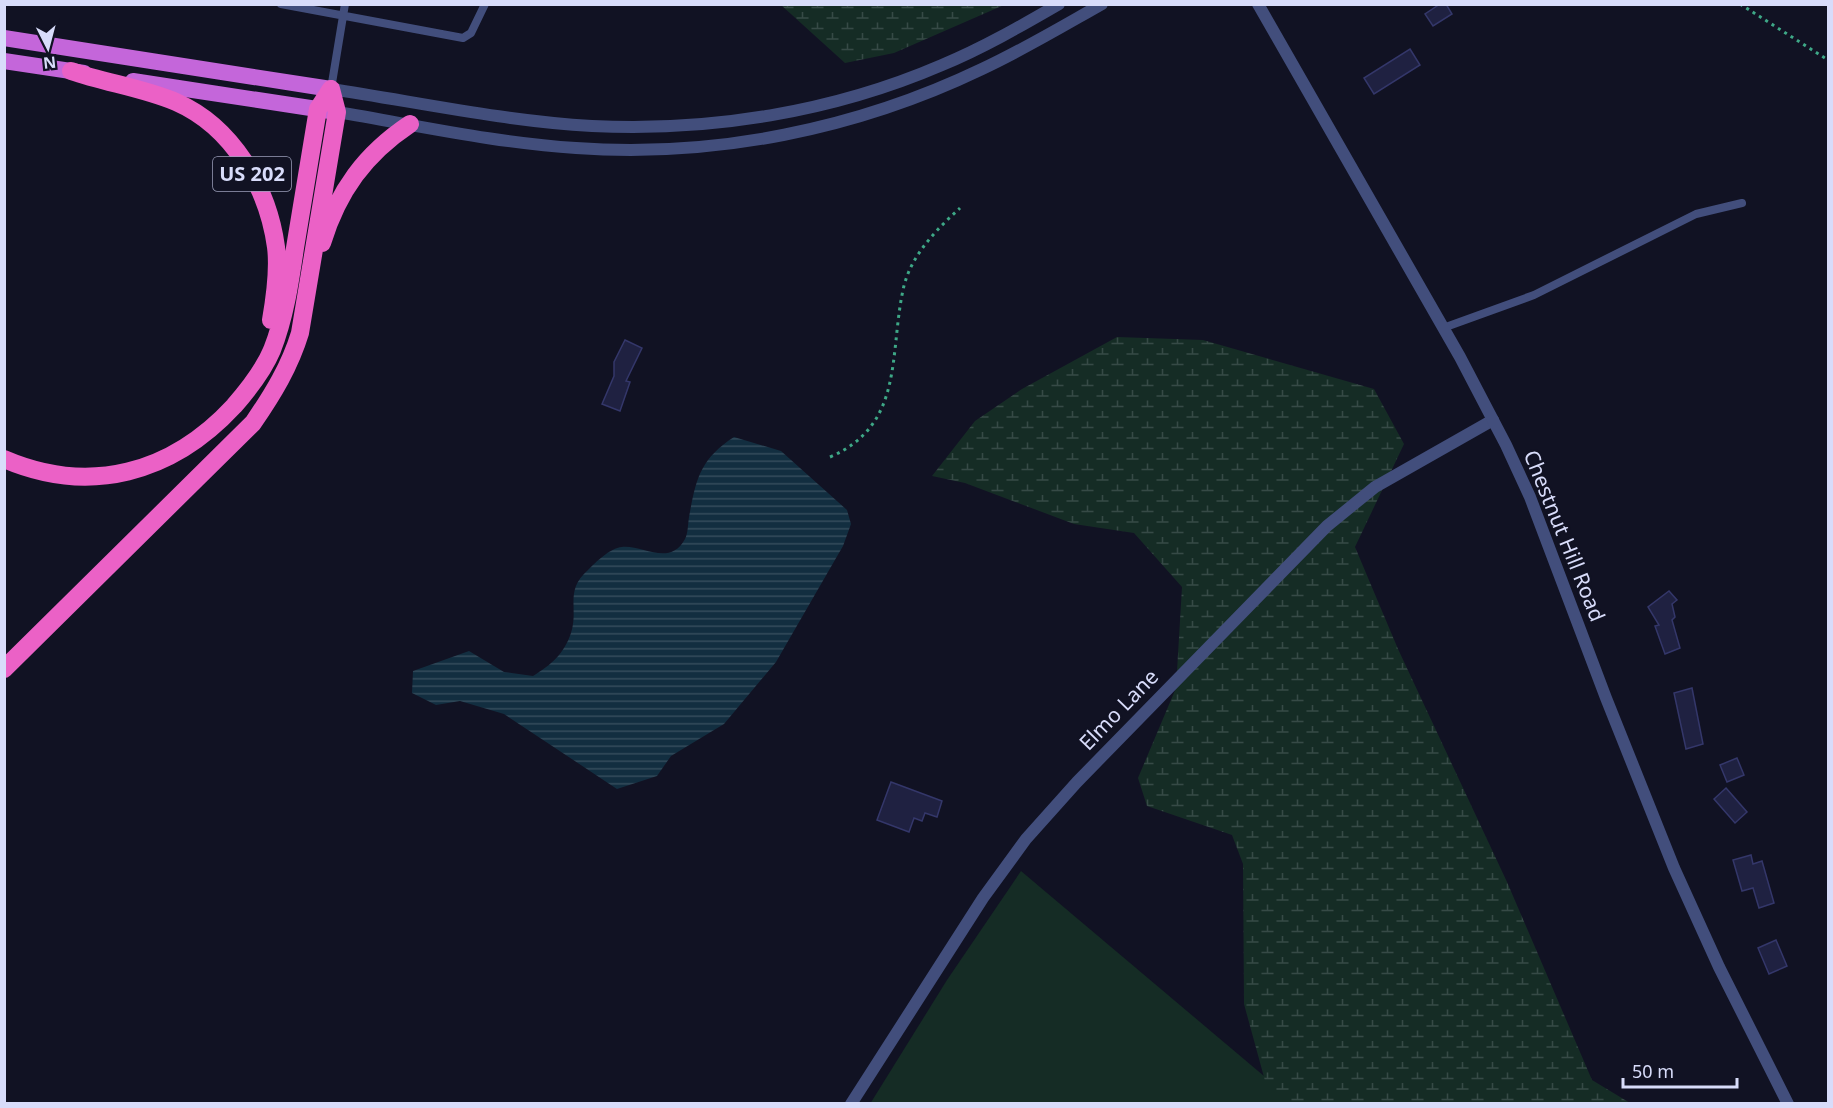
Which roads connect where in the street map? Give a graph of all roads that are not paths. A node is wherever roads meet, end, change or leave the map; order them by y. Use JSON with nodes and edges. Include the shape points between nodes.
{"nodes":[{"id":1,"x":281,"y":4,"type":"edge"},
{"id":2,"x":345,"y":4,"type":"edge"},
{"id":3,"x":485,"y":4,"type":"edge"},
{"id":4,"x":1059,"y":4,"type":"edge"},
{"id":5,"x":1102,"y":4,"type":"edge"},
{"id":6,"x":1258,"y":4,"type":"edge"},
{"id":7,"x":343,"y":16,"type":"junction"},
{"id":8,"x":4,"y":38,"type":"edge"},
{"id":9,"x":4,"y":61,"type":"edge"},
{"id":10,"x":71,"y":71,"type":"junction"},
{"id":11,"x":331,"y":89,"type":"junction"},
{"id":12,"x":318,"y":109,"type":"junction"},
{"id":13,"x":337,"y":112,"type":"junction"},
{"id":14,"x":410,"y":124,"type":"junction"},
{"id":15,"x":1742,"y":202,"type":"dead end"},
{"id":16,"x":308,"y":288,"type":"junction"},
{"id":17,"x":1443,"y":328,"type":"junction"},
{"id":18,"x":252,"y":382,"type":"junction"},
{"id":19,"x":1493,"y":420,"type":"junction"},
{"id":20,"x":4,"y":459,"type":"edge"},
{"id":21,"x":4,"y":669,"type":"edge"},
{"id":22,"x":851,"y":1104,"type":"edge"},
{"id":23,"x":1788,"y":1104,"type":"edge"}],
"edges":[{"from":1,"to":7,"type":"lane"},
{"from":2,"to":7,"type":"lane"},
{"from":3,"to":7,"type":"lane","via":[[471,33],[463,38]]},
{"from":4,"to":11,"type":"street","via":[[977,49],[887,86],[786,112],[731,121],[635,127],[581,125]]},
{"from":5,"to":14,"type":"street","via":[[982,69],[904,102],[765,138],[676,149],[605,150],[537,144]]},
{"from":6,"to":17,"type":"street","name":"Chestnut Hill Road"},
{"from":7,"to":11,"type":"lane"},
{"from":8,"to":11,"type":"highway"},
{"from":9,"to":10,"type":"highway","number":"US 202"},
{"from":10,"to":12,"type":"highway"},
{"from":10,"to":18,"type":"highway","number":"US 202","via":[[178,103],[219,131],[247,165],[267,208],[276,250],[269,330]]},
{"from":11,"to":12,"type":"highway"},
{"from":11,"to":13,"type":"highway"},
{"from":12,"to":13,"type":"highway"},
{"from":12,"to":18,"type":"highway","via":[[285,308],[272,351]]},
{"from":13,"to":14,"type":"street"},
{"from":13,"to":16,"type":"highway"},
{"from":14,"to":16,"type":"highway","via":[[385,140],[357,172],[324,238]]},
{"from":15,"to":17,"type":"lane","via":[[1696,214],[1534,295]]},
{"from":16,"to":21,"type":"highway","via":[[294,354],[253,423]]},
{"from":17,"to":19,"type":"street","name":"Chestnut Hill Road"},
{"from":18,"to":20,"type":"highway","via":[[215,427],[160,462],[136,470],[108,476],[57,476]]},
{"from":19,"to":22,"type":"street","name":"Elmo Lane","via":[[1375,487],[1326,526],[1077,782],[1026,839],[982,898]]},
{"from":19,"to":23,"type":"street","name":"Chestnut Hill Road","via":[[1530,497],[1674,867]]}]}
